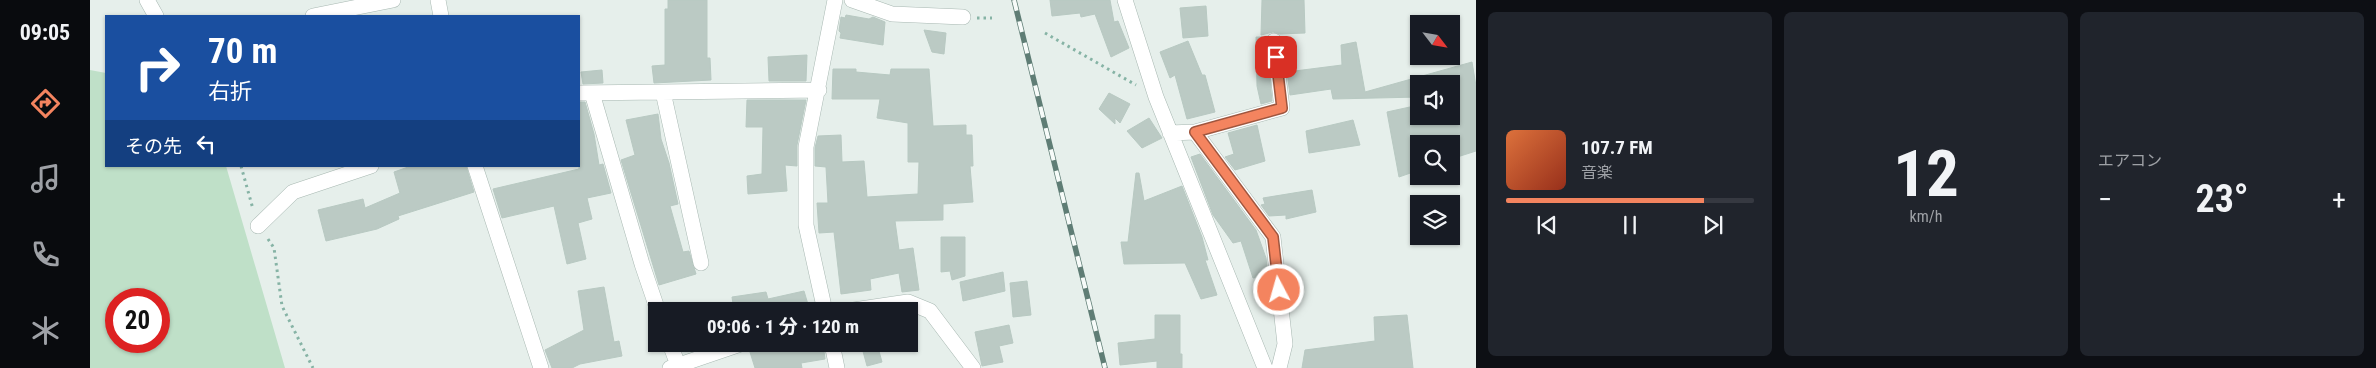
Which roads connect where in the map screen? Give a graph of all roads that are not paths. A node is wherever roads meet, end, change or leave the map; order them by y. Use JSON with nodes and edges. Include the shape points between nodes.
{"nodes":[{"id":1,"x":147,"y":0,"type":"edge"},
{"id":2,"x":393,"y":0,"type":"edge"},
{"id":3,"x":438,"y":0,"type":"edge"},
{"id":4,"x":835,"y":0,"type":"edge"},
{"id":5,"x":852,"y":0,"type":"edge"},
{"id":6,"x":1125,"y":0,"type":"edge"},
{"id":7,"x":155,"y":15,"type":"edge"},
{"id":8,"x":318,"y":15,"type":"edge"},
{"id":9,"x":441,"y":15,"type":"edge"},
{"id":10,"x":963,"y":17,"type":"dead end"},
{"id":11,"x":1274,"y":40,"type":"dead end"},
{"id":12,"x":819,"y":90,"type":"junction"},
{"id":13,"x":664,"y":92,"type":"junction"},
{"id":14,"x":586,"y":93,"type":"edge"},
{"id":15,"x":1195,"y":132,"type":"junction"},
{"id":16,"x":1170,"y":133,"type":"junction"},
{"id":17,"x":368,"y":167,"type":"edge"},
{"id":18,"x":475,"y":167,"type":"edge"},
{"id":19,"x":258,"y":226,"type":"road end"},
{"id":20,"x":701,"y":263,"type":"dead end"},
{"id":21,"x":655,"y":302,"type":"edge"},
{"id":22,"x":823,"y":302,"type":"edge"},
{"id":23,"x":918,"y":306,"type":"edge"},
{"id":24,"x":671,"y":352,"type":"edge"},
{"id":25,"x":725,"y":352,"type":"edge"},
{"id":26,"x":833,"y":352,"type":"edge"},
{"id":27,"x":704,"y":362,"type":"edge"},
{"id":28,"x":674,"y":367,"type":"edge"},
{"id":29,"x":541,"y":368,"type":"edge"},
{"id":30,"x":836,"y":368,"type":"edge"},
{"id":31,"x":973,"y":368,"type":"edge"},
{"id":32,"x":1265,"y":368,"type":"edge"},
{"id":33,"x":1279,"y":368,"type":"edge"}],
"edges":[{"from":1,"to":7,"type":"street"},
{"from":2,"to":8,"type":"street"},
{"from":3,"to":9,"type":"street"},
{"from":4,"to":12,"type":"street"},
{"from":5,"to":10,"type":"street","via":[[892,14]]},
{"from":6,"to":16,"type":"street"},
{"from":11,"to":15,"type":"street","via":[[1282,108]]},
{"from":12,"to":13,"type":"street"},
{"from":12,"to":22,"type":"street","via":[[806,146],[806,225]]},
{"from":13,"to":14,"type":"street"},
{"from":13,"to":20,"type":"street"},
{"from":14,"to":21,"type":"street"},
{"from":15,"to":16,"type":"street"},
{"from":15,"to":33,"type":"street","via":[[1273,237],[1285,344]]},
{"from":16,"to":32,"type":"street"},
{"from":17,"to":19,"type":"street","via":[[293,192]]},
{"from":18,"to":29,"type":"street"},
{"from":23,"to":31,"type":"street","via":[[930,311]]},
{"from":24,"to":28,"type":"street"},
{"from":25,"to":27,"type":"street"},
{"from":26,"to":30,"type":"street"},
{"from":27,"to":28,"type":"street"}]}
